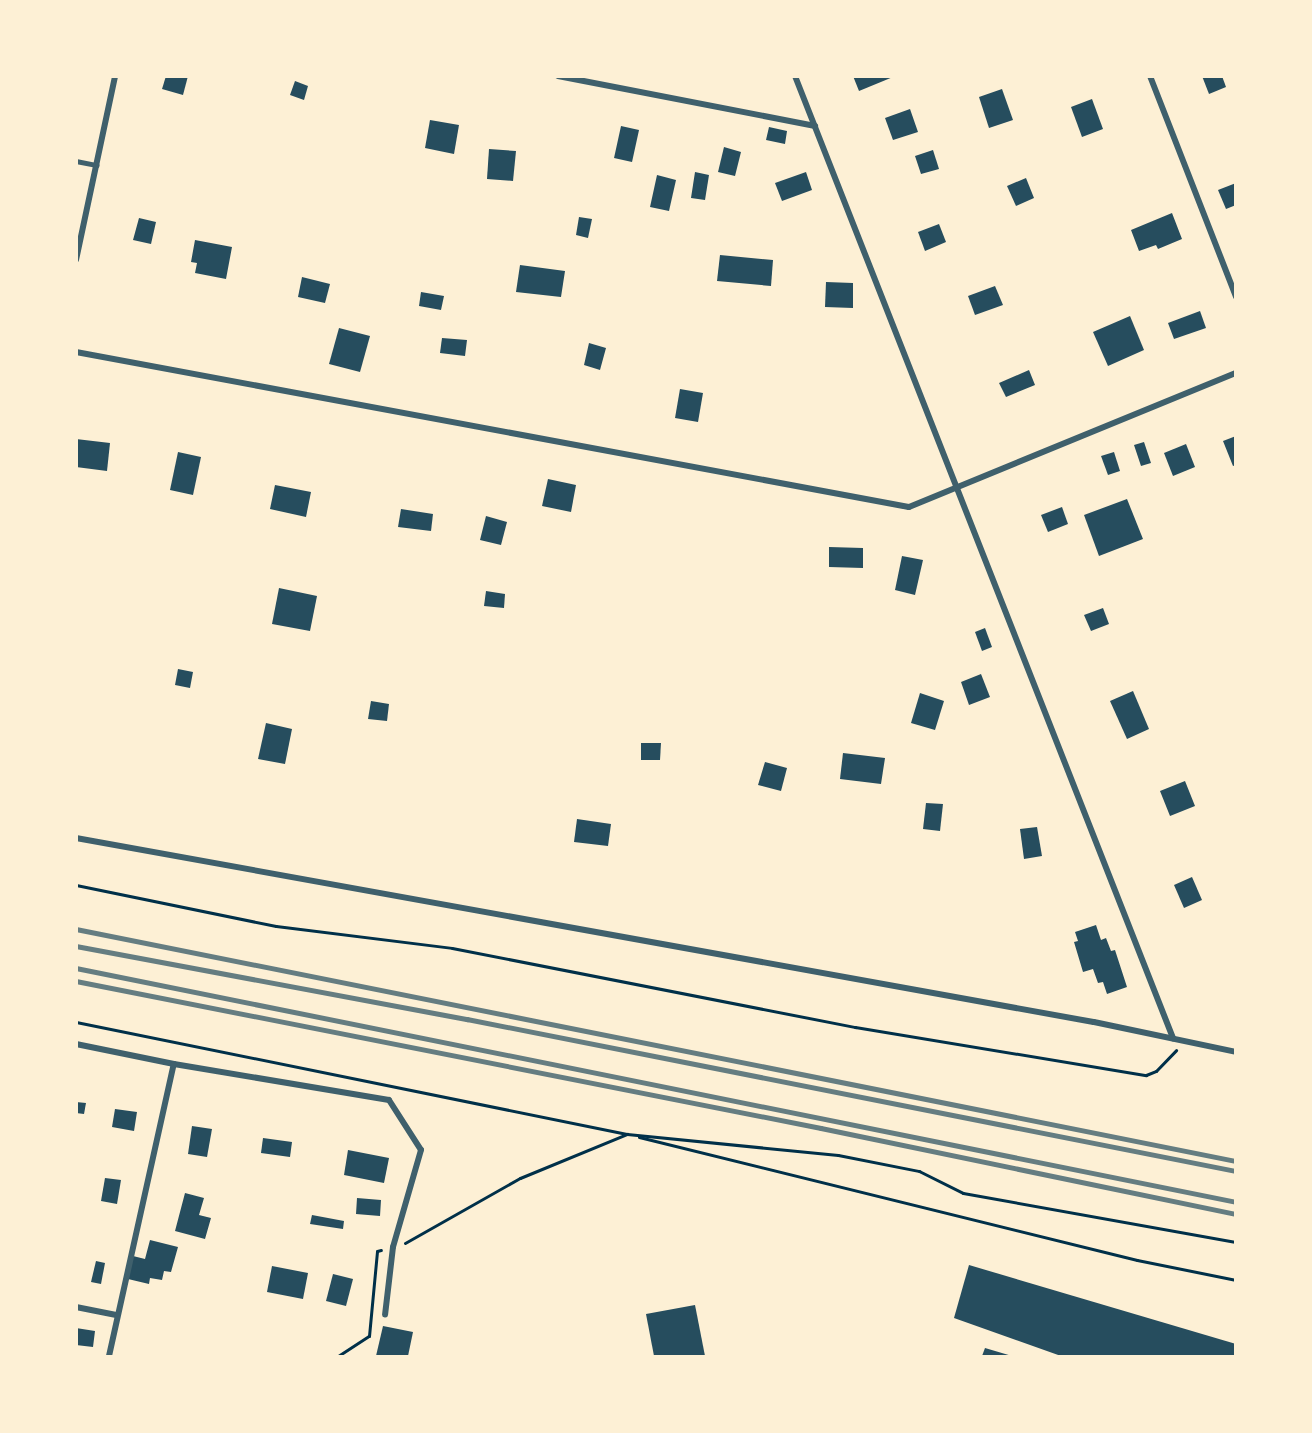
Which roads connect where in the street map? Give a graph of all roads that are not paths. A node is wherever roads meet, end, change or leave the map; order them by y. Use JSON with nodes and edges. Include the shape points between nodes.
{"nodes":[{"id":1,"x":115,"y":76,"type":"edge"},
{"id":2,"x":558,"y":76,"type":"edge"},
{"id":3,"x":795,"y":76,"type":"edge"},
{"id":4,"x":1149,"y":76,"type":"edge"},
{"id":5,"x":815,"y":126,"type":"junction"},
{"id":6,"x":76,"y":161,"type":"edge"},
{"id":7,"x":97,"y":165,"type":"junction"},
{"id":8,"x":76,"y":260,"type":"edge"},
{"id":9,"x":1236,"y":297,"type":"edge"},
{"id":10,"x":76,"y":352,"type":"edge"},
{"id":11,"x":1236,"y":373,"type":"edge"},
{"id":12,"x":958,"y":487,"type":"junction"},
{"id":13,"x":76,"y":838,"type":"edge"},
{"id":14,"x":1173,"y":1038,"type":"junction"},
{"id":15,"x":76,"y":1044,"type":"edge"},
{"id":16,"x":1236,"y":1052,"type":"edge"},
{"id":17,"x":174,"y":1064,"type":"junction"},
{"id":18,"x":76,"y":1307,"type":"edge"},
{"id":19,"x":116,"y":1315,"type":"junction"},
{"id":20,"x":385,"y":1315,"type":"dead end"},
{"id":21,"x":109,"y":1356,"type":"edge"}],
"edges":[{"from":1,"to":7,"type":"street"},
{"from":2,"to":5,"type":"street"},
{"from":3,"to":5,"type":"street"},
{"from":4,"to":9,"type":"street"},
{"from":5,"to":12,"type":"street"},
{"from":6,"to":7,"type":"lane"},
{"from":7,"to":8,"type":"street"},
{"from":10,"to":12,"type":"street","via":[[909,507]]},
{"from":11,"to":12,"type":"street"},
{"from":12,"to":14,"type":"street"},
{"from":13,"to":14,"type":"street"},
{"from":14,"to":16,"type":"street"},
{"from":15,"to":17,"type":"street"},
{"from":17,"to":19,"type":"street"},
{"from":17,"to":20,"type":"street","via":[[389,1100],[421,1150],[393,1247]]},
{"from":18,"to":19,"type":"street"},
{"from":19,"to":21,"type":"street"}]}
